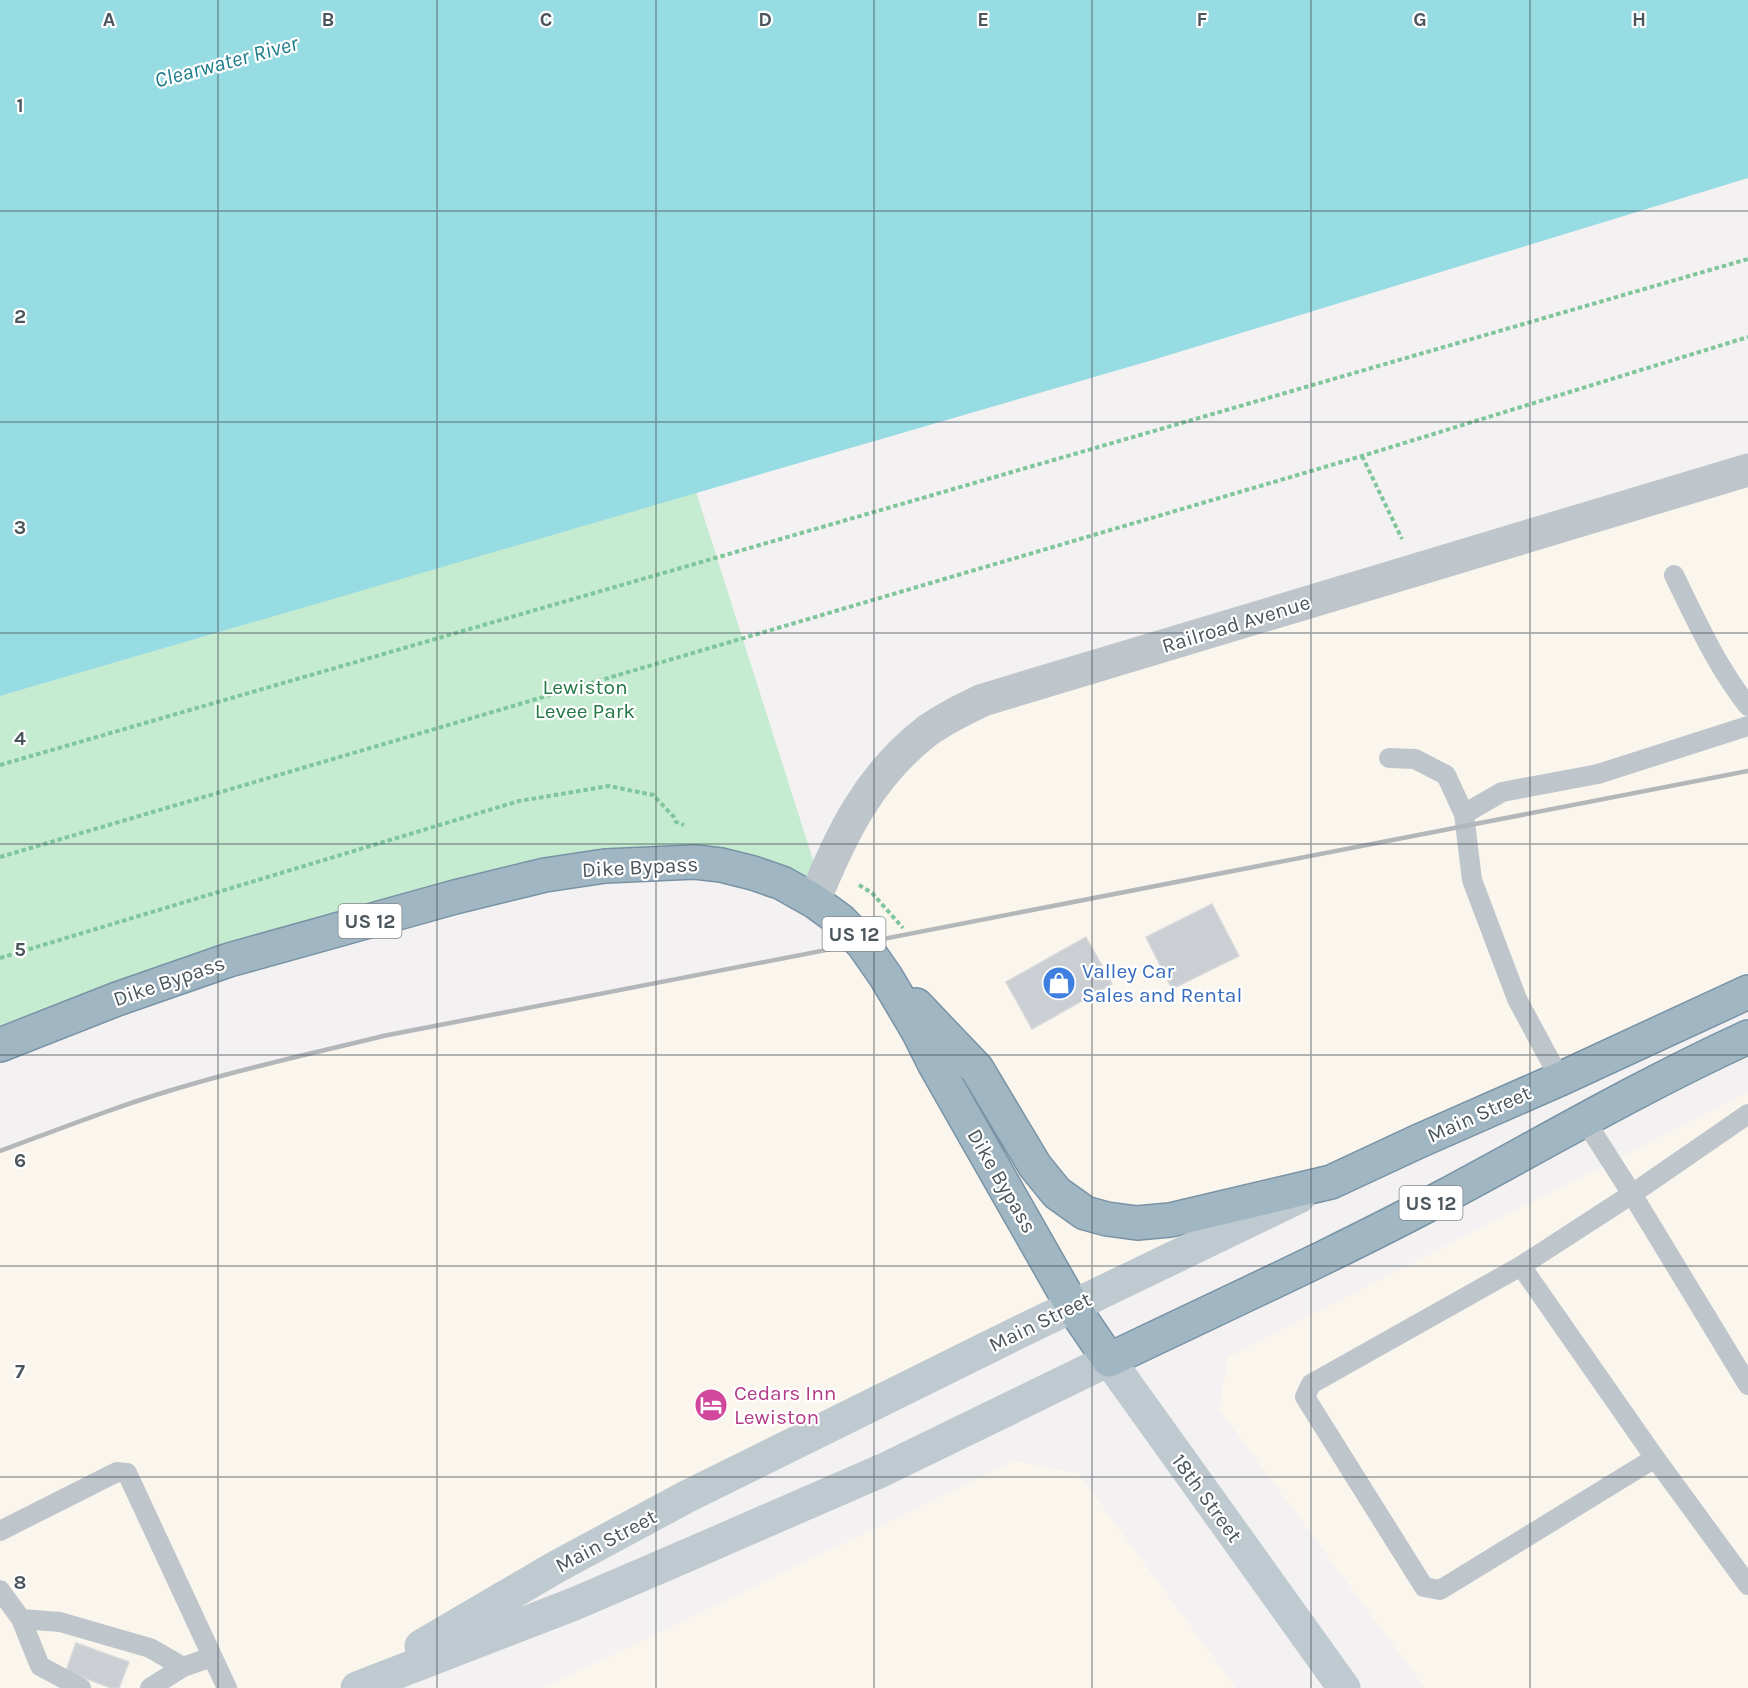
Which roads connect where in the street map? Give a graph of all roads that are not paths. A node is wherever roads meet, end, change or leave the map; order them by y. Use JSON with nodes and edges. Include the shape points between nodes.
{"nodes":[{"id":1,"x":1748,"y":470,"type":"edge"},
{"id":2,"x":1674,"y":574,"type":"dead end"},
{"id":3,"x":1748,"y":706,"type":"edge"},
{"id":4,"x":1748,"y":726,"type":"edge"},
{"id":5,"x":1389,"y":758,"type":"dead end"},
{"id":6,"x":1464,"y":814,"type":"junction"},
{"id":7,"x":814,"y":901,"type":"junction"},
{"id":8,"x":886,"y":976,"type":"junction"},
{"id":9,"x":1748,"y":992,"type":"edge"},
{"id":10,"x":1748,"y":1037,"type":"edge"},
{"id":11,"x":0,"y":1045,"type":"edge"},
{"id":12,"x":1560,"y":1078,"type":"junction"},
{"id":13,"x":1748,"y":1114,"type":"edge"},
{"id":14,"x":1584,"y":1119,"type":"junction"},
{"id":15,"x":1331,"y":1182,"type":"junction"},
{"id":16,"x":1632,"y":1194,"type":"junction"},
{"id":17,"x":1521,"y":1266,"type":"junction"},
{"id":18,"x":1073,"y":1307,"type":"junction"},
{"id":19,"x":1109,"y":1360,"type":"junction"},
{"id":20,"x":1748,"y":1385,"type":"edge"},
{"id":21,"x":1655,"y":1458,"type":"junction"},
{"id":22,"x":0,"y":1531,"type":"edge"},
{"id":23,"x":1748,"y":1585,"type":"edge"},
{"id":24,"x":0,"y":1590,"type":"edge"},
{"id":25,"x":21,"y":1619,"type":"junction"},
{"id":26,"x":212,"y":1657,"type":"junction"},
{"id":27,"x":183,"y":1667,"type":"junction"},
{"id":28,"x":81,"y":1688,"type":"edge"},
{"id":29,"x":150,"y":1688,"type":"edge"},
{"id":30,"x":227,"y":1688,"type":"edge"},
{"id":31,"x":350,"y":1688,"type":"edge"},
{"id":32,"x":357,"y":1688,"type":"edge"},
{"id":33,"x":1344,"y":1688,"type":"edge"}],
"edges":[{"from":1,"to":7,"type":"street","name":"Railroad Avenue","via":[[983,700],[928,731],[879,777],[838,846]]},
{"from":2,"to":3,"type":"lane","via":[[1713,653]]},
{"from":4,"to":6,"type":"lane","via":[[1598,774],[1502,792]]},
{"from":5,"to":6,"type":"lane","via":[[1415,759],[1446,775]]},
{"from":6,"to":12,"type":"lane","via":[[1472,880],[1517,999]]},
{"from":7,"to":8,"type":"highway","name":"Dike Bypass","number":"US 12","via":[[852,932]]},
{"from":7,"to":11,"type":"highway","name":"Dike Bypass","number":"US 12","via":[[782,883],[753,873],[695,862],[605,866],[545,875],[229,960]]},
{"from":8,"to":15,"type":"highway","number":"US 12","via":[[977,1069],[1035,1166],[1057,1193],[1085,1213],[1137,1223],[1170,1220]]},
{"from":8,"to":18,"type":"highway","name":"Dike Bypass","number":"US 12"},
{"from":9,"to":12,"type":"highway","name":"Main Street","number":"US 12"},
{"from":10,"to":14,"type":"highway","name":"Main Street","number":"US 12"},
{"from":12,"to":15,"type":"highway","name":"Main Street","number":"US 12"},
{"from":13,"to":16,"type":"lane"},
{"from":14,"to":16,"type":"lane"},
{"from":14,"to":19,"type":"highway","name":"Main Street","number":"US 12","via":[[1401,1218]]},
{"from":15,"to":18,"type":"main road","name":"Main Street","number":"US 12"},
{"from":16,"to":17,"type":"lane"},
{"from":16,"to":20,"type":"lane"},
{"from":17,"to":21,"type":"lane"},
{"from":17,"to":21,"type":"lane","via":[[1311,1384],[1305,1397],[1424,1587],[1440,1590]]},
{"from":18,"to":19,"type":"highway","name":"18th Street","number":"US 12"},
{"from":18,"to":31,"type":"main road","name":"Main Street","via":[[686,1497],[556,1567]]},
{"from":19,"to":32,"type":"main road","name":"Main Street","via":[[883,1470],[574,1604]]},
{"from":19,"to":33,"type":"main road","name":"18th Street"},
{"from":21,"to":23,"type":"lane"},
{"from":22,"to":26,"type":"lane","via":[[117,1472],[128,1473]]},
{"from":24,"to":25,"type":"lane"},
{"from":25,"to":27,"type":"lane","via":[[60,1622],[150,1648]]},
{"from":25,"to":28,"type":"lane","via":[[40,1666]]},
{"from":26,"to":27,"type":"lane"},
{"from":26,"to":30,"type":"lane"},
{"from":27,"to":29,"type":"lane"}]}
